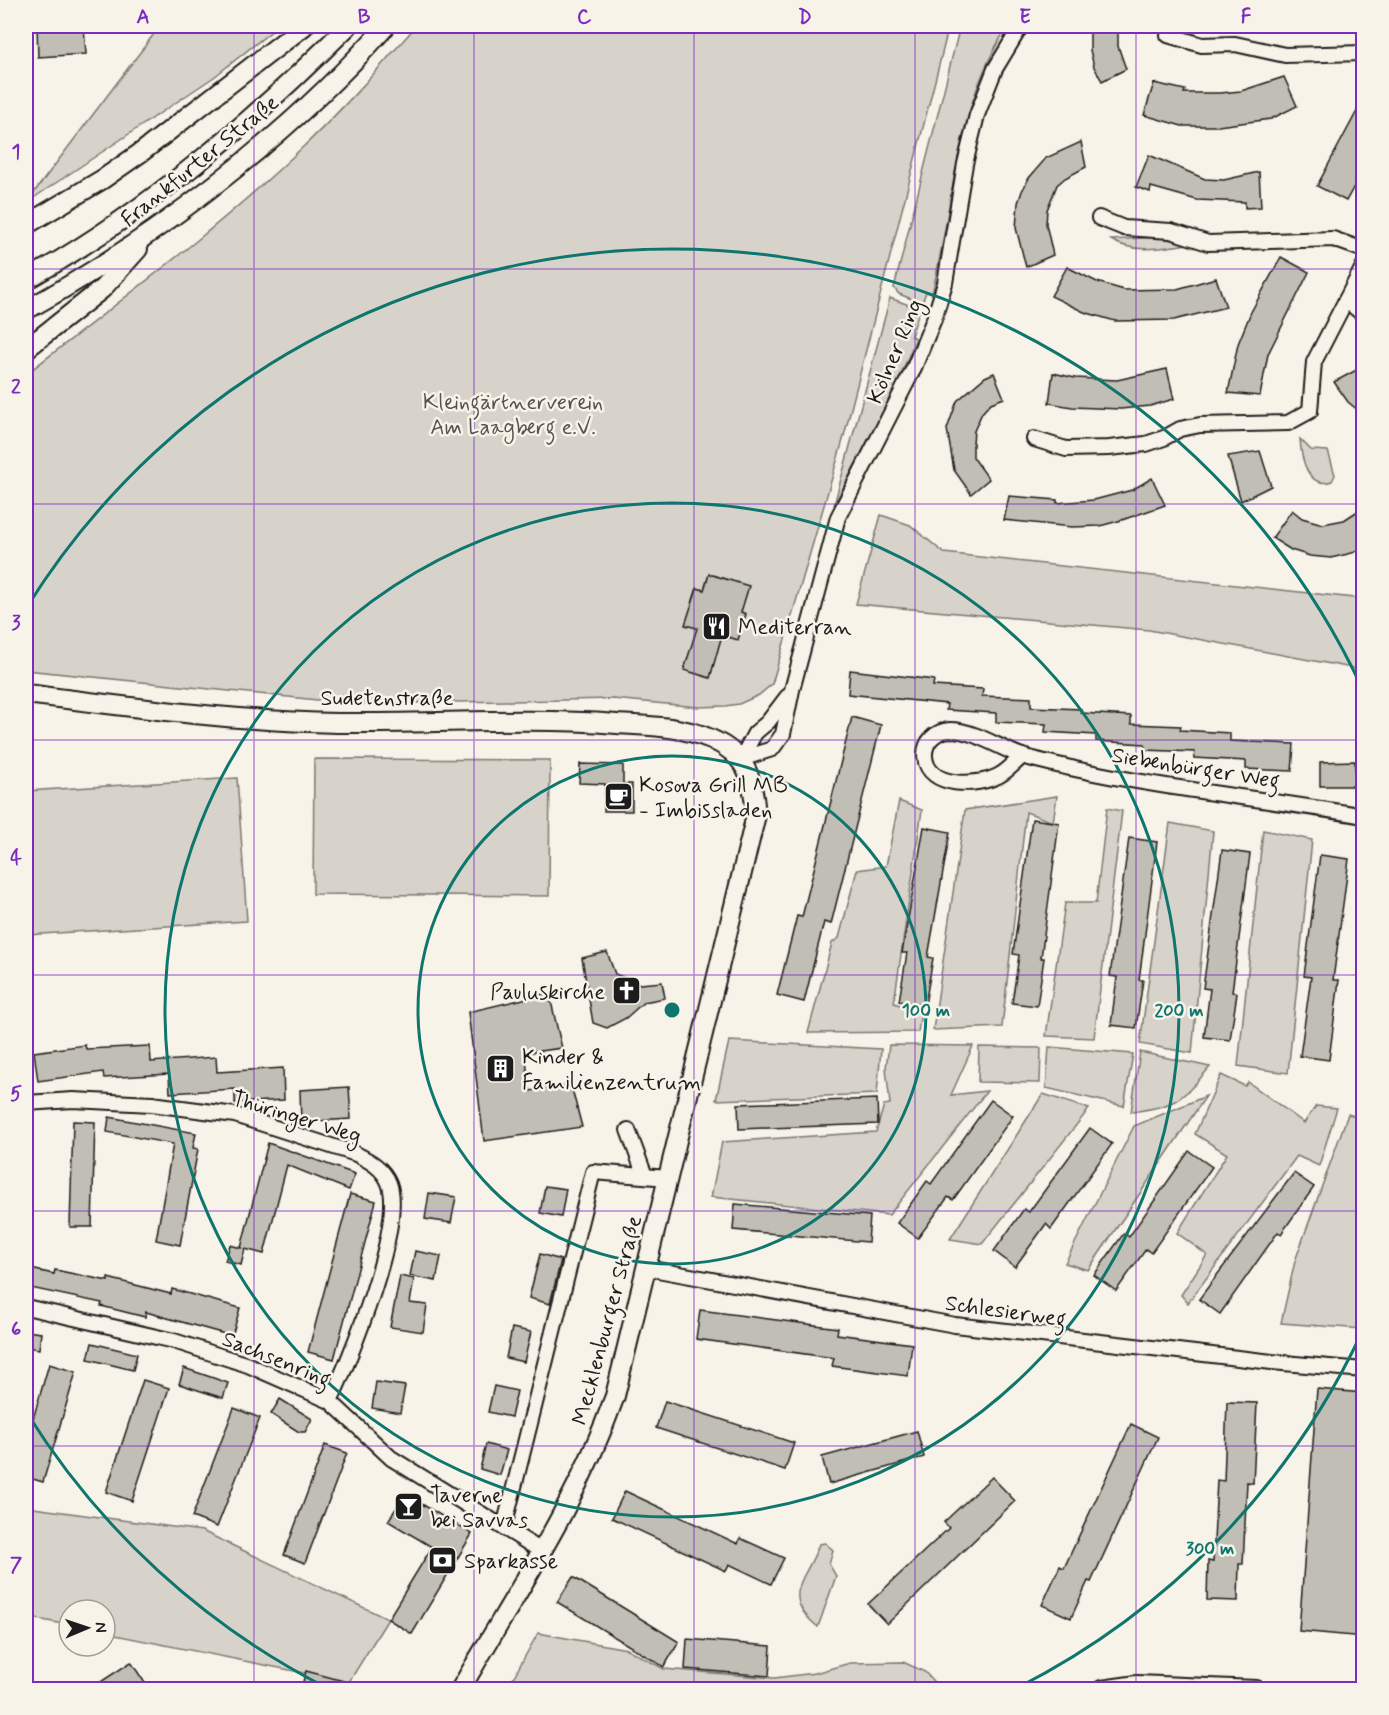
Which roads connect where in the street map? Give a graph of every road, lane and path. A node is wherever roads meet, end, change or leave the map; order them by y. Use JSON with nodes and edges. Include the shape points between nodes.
{"nodes":[{"id":1,"x":304,"y":26,"type":"edge"},
{"id":2,"x":348,"y":26,"type":"edge"},
{"id":3,"x":386,"y":26,"type":"edge"},
{"id":4,"x":1021,"y":26,"type":"edge"},
{"id":5,"x":1168,"y":35,"type":"dead end"},
{"id":6,"x":1364,"y":53,"type":"edge"},
{"id":7,"x":1099,"y":218,"type":"dead end"},
{"id":8,"x":26,"y":225,"type":"edge"},
{"id":9,"x":157,"y":227,"type":"junction"},
{"id":10,"x":1364,"y":250,"type":"edge"},
{"id":11,"x":1364,"y":265,"type":"edge"},
{"id":12,"x":26,"y":280,"type":"edge"},
{"id":13,"x":1346,"y":300,"type":"junction"},
{"id":14,"x":26,"y":310,"type":"edge"},
{"id":15,"x":1364,"y":315,"type":"edge"},
{"id":16,"x":26,"y":349,"type":"edge"},
{"id":17,"x":1034,"y":439,"type":"dead end"},
{"id":18,"x":792,"y":690,"type":"junction"},
{"id":19,"x":26,"y":694,"type":"edge"},
{"id":20,"x":1023,"y":756,"type":"junction"},
{"id":21,"x":741,"y":759,"type":"junction"},
{"id":22,"x":1364,"y":816,"type":"edge"},
{"id":23,"x":26,"y":1103,"type":"edge"},
{"id":24,"x":628,"y":1130,"type":"dead end"},
{"id":25,"x":645,"y":1176,"type":"junction"},
{"id":26,"x":668,"y":1178,"type":"junction"},
{"id":27,"x":647,"y":1268,"type":"junction"},
{"id":28,"x":26,"y":1307,"type":"edge"},
{"id":29,"x":1364,"y":1370,"type":"edge"},
{"id":30,"x":330,"y":1401,"type":"junction"},
{"id":31,"x":504,"y":1527,"type":"junction"},
{"id":32,"x":543,"y":1552,"type":"junction"},
{"id":33,"x":460,"y":1689,"type":"edge"},
{"id":34,"x":1102,"y":1689,"type":"edge"},
{"id":35,"x":1256,"y":1689,"type":"edge"}],
"edges":[{"from":1,"to":8,"type":"street","via":[[119,168]]},
{"from":2,"to":12,"type":"street","name":"Frankfurter Straße","via":[[248,121],[196,164],[88,242]]},
{"from":3,"to":9,"type":"street","name":"Frankfurter Straße","via":[[264,143]]},
{"from":4,"to":18,"type":"street","name":"Kölner Ring","via":[[995,69],[977,115],[945,283],[934,319],[913,370],[838,517]]},
{"from":5,"to":6,"type":"street","via":[[1202,45],[1235,44],[1285,56]]},
{"from":7,"to":10,"type":"street","via":[[1124,228],[1171,231],[1208,243],[1333,239]]},
{"from":9,"to":14,"type":"street","name":"Frankfurter Straße"},
{"from":9,"to":16,"type":"street","via":[[102,289]]},
{"from":11,"to":13,"type":"street"},
{"from":13,"to":15,"type":"street"},
{"from":13,"to":17,"type":"street","via":[[1314,362],[1310,411],[1288,423],[1200,426],[1180,429],[1146,444],[1118,447],[1066,449]]},
{"from":18,"to":21,"type":"street","name":"Kölner Ring","via":[[755,733]]},
{"from":18,"to":21,"type":"street","name":"Kölner Ring","via":[[783,734],[772,749]]},
{"from":19,"to":21,"type":"street","name":"Sudetenstraße","via":[[145,709],[324,722],[536,720],[647,726],[695,733],[723,745]]},
{"from":20,"to":20,"type":"street","name":"Siebenbürger Weg","via":[[961,731],[947,730],[928,741],[925,759],[939,776],[963,784],[1000,776]]},
{"from":20,"to":22,"type":"street","name":"Siebenbürger Weg","via":[[1098,773]]},
{"from":21,"to":26,"type":"street","name":"Mecklenburger Straße","via":[[754,785],[756,815]]},
{"from":23,"to":30,"type":"street","name":"Thüringer Weg","via":[[73,1100],[152,1104],[235,1115],[356,1154],[384,1173],[393,1199],[392,1216],[364,1318]]},
{"from":24,"to":25,"type":"street"},
{"from":25,"to":26,"type":"street"},
{"from":25,"to":31,"type":"street","via":[[593,1172]]},
{"from":26,"to":27,"type":"street","name":"Mecklenburger Straße"},
{"from":27,"to":29,"type":"street","name":"Schlesierweg","via":[[955,1325]]},
{"from":27,"to":32,"type":"street","name":"Mecklenburger Straße","via":[[615,1396],[575,1494]]},
{"from":28,"to":30,"type":"street","name":"Sachsenring","via":[[174,1341],[248,1365]]},
{"from":30,"to":31,"type":"street","name":"Sachsenring","via":[[391,1458]]},
{"from":31,"to":32,"type":"street","name":"Sachsenring"},
{"from":32,"to":33,"type":"street","name":"Mecklenburger Straße"},
{"from":34,"to":35,"type":"street","via":[[1137,1685]]}]}
